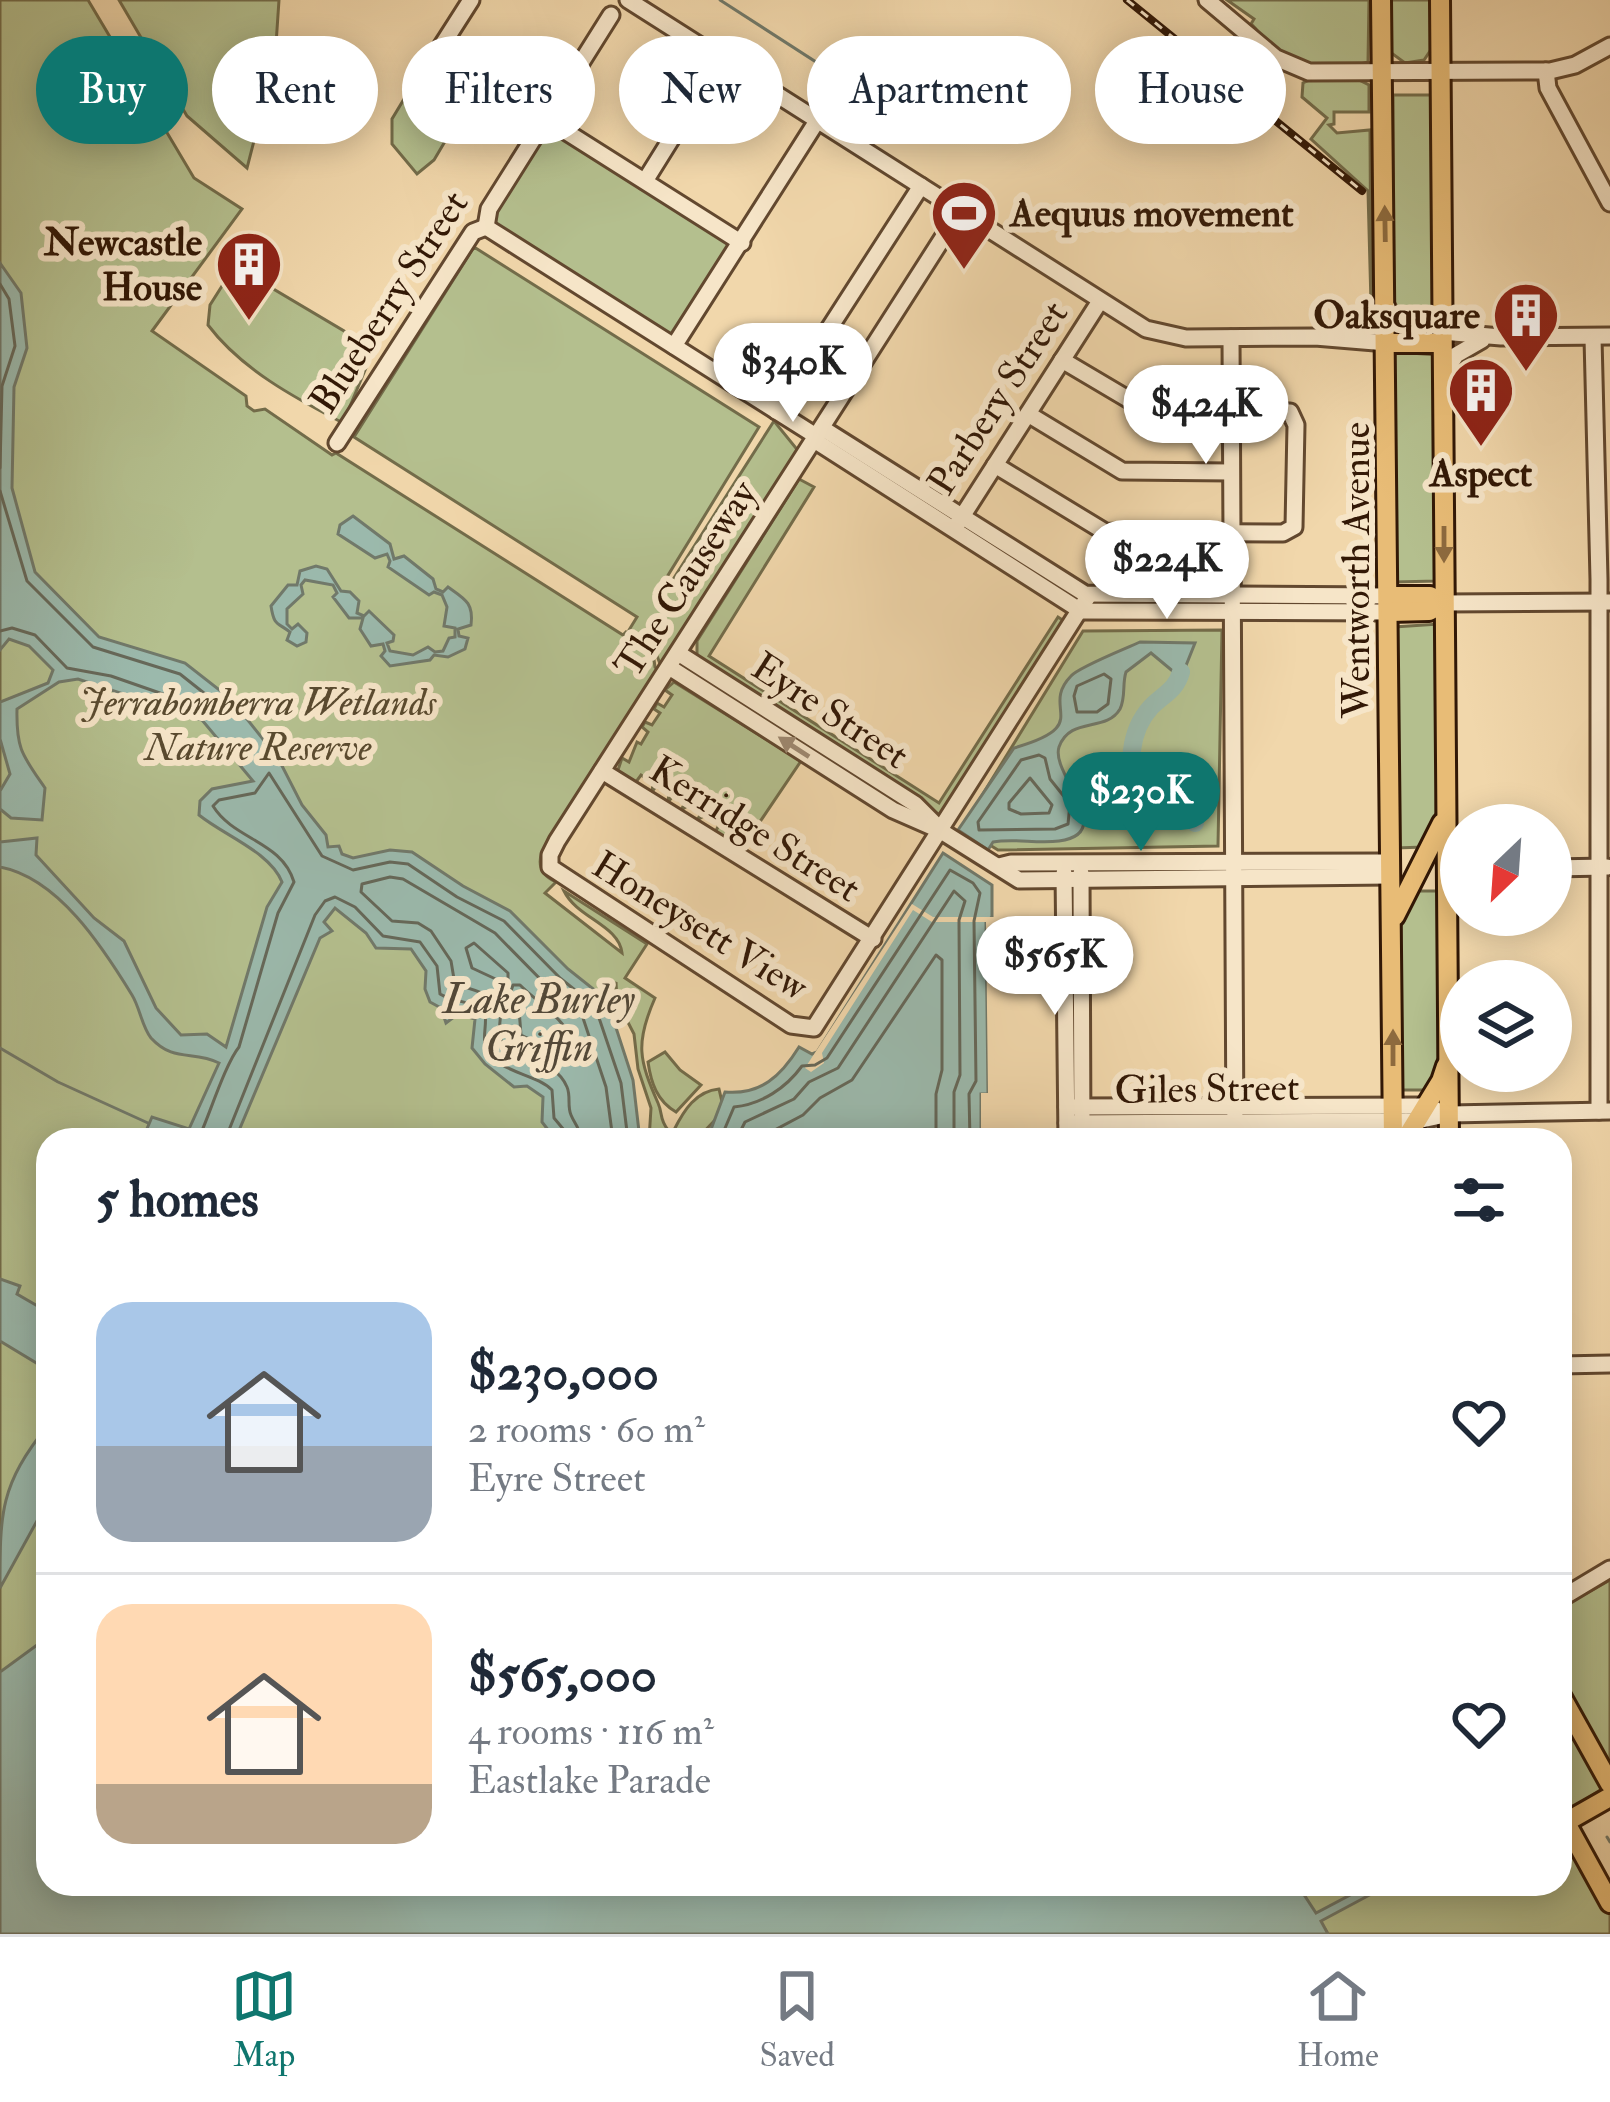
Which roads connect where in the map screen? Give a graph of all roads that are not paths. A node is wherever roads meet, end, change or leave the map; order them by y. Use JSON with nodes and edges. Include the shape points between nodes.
{"nodes":[{"id":1,"x":471,"y":0,"type":"edge"},
{"id":2,"x":628,"y":0,"type":"edge"},
{"id":3,"x":1207,"y":0,"type":"edge"},
{"id":4,"x":1382,"y":0,"type":"edge"},
{"id":5,"x":1440,"y":0,"type":"edge"},
{"id":6,"x":611,"y":16,"type":"dead end"},
{"id":7,"x":448,"y":36,"type":"edge"},
{"id":8,"x":685,"y":36,"type":"edge"},
{"id":9,"x":595,"y":41,"type":"edge"},
{"id":10,"x":1610,"y":46,"type":"edge"},
{"id":11,"x":1546,"y":71,"type":"junction"},
{"id":12,"x":1382,"y":72,"type":"junction"},
{"id":13,"x":1440,"y":72,"type":"junction"},
{"id":14,"x":807,"y":139,"type":"edge"},
{"id":15,"x":530,"y":144,"type":"edge"},
{"id":16,"x":586,"y":144,"type":"edge"},
{"id":17,"x":667,"y":144,"type":"edge"},
{"id":18,"x":854,"y":144,"type":"edge"},
{"id":19,"x":644,"y":181,"type":"junction"},
{"id":20,"x":921,"y":186,"type":"junction"},
{"id":21,"x":1610,"y":202,"type":"edge"},
{"id":22,"x":960,"y":211,"type":"junction"},
{"id":23,"x":486,"y":227,"type":"junction"},
{"id":24,"x":742,"y":243,"type":"junction"},
{"id":25,"x":1100,"y":301,"type":"junction"},
{"id":26,"x":1442,"y":302,"type":"junction"},
{"id":27,"x":1387,"y":307,"type":"junction"},
{"id":28,"x":1340,"y":331,"type":"junction"},
{"id":29,"x":1315,"y":337,"type":"junction"},
{"id":30,"x":1387,"y":337,"type":"junction"},
{"id":31,"x":1476,"y":337,"type":"junction"},
{"id":32,"x":1602,"y":337,"type":"edge"},
{"id":33,"x":1231,"y":338,"type":"junction"},
{"id":34,"x":1442,"y":338,"type":"junction"},
{"id":35,"x":1358,"y":342,"type":"junction"},
{"id":36,"x":674,"y":346,"type":"junction"},
{"id":37,"x":1062,"y":360,"type":"junction"},
{"id":38,"x":1387,"y":367,"type":"junction"},
{"id":39,"x":1443,"y":376,"type":"junction"},
{"id":40,"x":1230,"y":409,"type":"junction"},
{"id":41,"x":776,"y":411,"type":"junction"},
{"id":42,"x":1028,"y":414,"type":"junction"},
{"id":43,"x":817,"y":435,"type":"junction"},
{"id":44,"x":337,"y":443,"type":"dead end"},
{"id":45,"x":995,"y":465,"type":"junction"},
{"id":46,"x":1231,"y":472,"type":"junction"},
{"id":47,"x":957,"y":525,"type":"junction"},
{"id":48,"x":1231,"y":533,"type":"junction"},
{"id":49,"x":1604,"y":602,"type":"edge"},
{"id":50,"x":1085,"y":603,"type":"junction"},
{"id":51,"x":1444,"y":603,"type":"junction"},
{"id":52,"x":1389,"y":604,"type":"junction"},
{"id":53,"x":1232,"y":605,"type":"junction"},
{"id":54,"x":673,"y":660,"type":"junction"},
{"id":55,"x":602,"y":771,"type":"junction"},
{"id":56,"x":1447,"y":803,"type":"joint"},
{"id":57,"x":947,"y":835,"type":"junction"},
{"id":58,"x":549,"y":862,"type":"joint"},
{"id":59,"x":1605,"y":867,"type":"edge"},
{"id":60,"x":1572,"y":868,"type":"edge"},
{"id":61,"x":1390,"y":869,"type":"junction"},
{"id":62,"x":1440,"y":869,"type":"edge"},
{"id":63,"x":1233,"y":870,"type":"junction"},
{"id":64,"x":1419,"y":870,"type":"junction"},
{"id":65,"x":1073,"y":872,"type":"junction"},
{"id":66,"x":1391,"y":926,"type":"junction"},
{"id":67,"x":872,"y":939,"type":"junction"},
{"id":68,"x":1440,"y":1083,"type":"edge"},
{"id":69,"x":1450,"y":1092,"type":"edge"},
{"id":70,"x":1605,"y":1111,"type":"edge"},
{"id":71,"x":1421,"y":1113,"type":"junction"},
{"id":72,"x":1235,"y":1114,"type":"junction"},
{"id":73,"x":1450,"y":1114,"type":"junction"},
{"id":74,"x":1393,"y":1122,"type":"edge"},
{"id":75,"x":1074,"y":1123,"type":"edge"},
{"id":76,"x":1235,"y":1128,"type":"edge"},
{"id":77,"x":1412,"y":1128,"type":"edge"},
{"id":78,"x":1449,"y":1128,"type":"edge"},
{"id":79,"x":1610,"y":1364,"type":"edge"},
{"id":80,"x":1572,"y":1365,"type":"edge"},
{"id":81,"x":1610,"y":1568,"type":"edge"},
{"id":82,"x":1572,"y":1590,"type":"edge"},
{"id":83,"x":1572,"y":1716,"type":"edge"},
{"id":84,"x":1610,"y":1784,"type":"edge"},
{"id":85,"x":1610,"y":1797,"type":"edge"},
{"id":86,"x":1572,"y":1813,"type":"edge"},
{"id":87,"x":1572,"y":1833,"type":"edge"},
{"id":88,"x":1610,"y":1903,"type":"edge"}],
"edges":[{"from":1,"to":7,"type":"street"},
{"from":2,"to":8,"type":"street"},
{"from":3,"to":12,"type":"street","via":[[1297,69]]},
{"from":4,"to":12,"type":"main road","name":"Wentworth Avenue"},
{"from":5,"to":13,"type":"main road"},
{"from":6,"to":9,"type":"street","name":"Blueberry Street"},
{"from":10,"to":11,"type":"street"},
{"from":11,"to":13,"type":"street"},
{"from":11,"to":21,"type":"street"},
{"from":12,"to":13,"type":"street"},
{"from":27,"to":12,"type":"main road","name":"Wentworth Avenue","one_way":true},
{"from":13,"to":26,"type":"main road"},
{"from":14,"to":24,"type":"street"},
{"from":15,"to":23,"type":"street","name":"Blueberry Street","via":[[488,210]]},
{"from":16,"to":19,"type":"street"},
{"from":17,"to":19,"type":"street"},
{"from":18,"to":20,"type":"street"},
{"from":19,"to":24,"type":"street"},
{"from":20,"to":22,"type":"street"},
{"from":20,"to":41,"type":"street"},
{"from":22,"to":25,"type":"street"},
{"from":22,"to":43,"type":"street","name":"The Causeway"},
{"from":23,"to":36,"type":"street"},
{"from":23,"to":44,"type":"street","name":"Blueberry Street","via":[[474,231]]},
{"from":24,"to":36,"type":"street"},
{"from":25,"to":33,"type":"street","via":[[1159,334]]},
{"from":25,"to":37,"type":"street","name":"Parbery Street"},
{"from":26,"to":31,"type":"street"},
{"from":26,"to":34,"type":"main road"},
{"from":27,"to":28,"type":"street"},
{"from":27,"to":30,"type":"main road","name":"Wentworth Avenue"},
{"from":28,"to":29,"type":"street"},
{"from":28,"to":30,"type":"street"},
{"from":29,"to":33,"type":"street"},
{"from":29,"to":35,"type":"street"},
{"from":30,"to":34,"type":"main road"},
{"from":30,"to":35,"type":"street"},
{"from":30,"to":38,"type":"main road","name":"Wentworth Avenue"},
{"from":31,"to":32,"type":"street"},
{"from":31,"to":34,"type":"street"},
{"from":31,"to":39,"type":"street"},
{"from":32,"to":49,"type":"street"},
{"from":33,"to":40,"type":"street"},
{"from":34,"to":39,"type":"main road"},
{"from":35,"to":38,"type":"street"},
{"from":36,"to":41,"type":"street"},
{"from":37,"to":40,"type":"street","via":[[1140,407]]},
{"from":37,"to":42,"type":"street","name":"Parbery Street"},
{"from":38,"to":52,"type":"main road","name":"Wentworth Avenue"},
{"from":39,"to":51,"type":"main road","one_way":true},
{"from":40,"to":46,"type":"street"},
{"from":40,"to":48,"type":"street","via":[[1285,410],[1296,425],[1294,527]]},
{"from":41,"to":43,"type":"street"},
{"from":42,"to":45,"type":"street","name":"Parbery Street"},
{"from":42,"to":46,"type":"street","via":[[1122,470]]},
{"from":43,"to":47,"type":"street"},
{"from":43,"to":54,"type":"street","name":"The Causeway"},
{"from":45,"to":47,"type":"street","name":"Parbery Street"},
{"from":45,"to":48,"type":"street","via":[[1105,532]]},
{"from":46,"to":48,"type":"street"},
{"from":47,"to":50,"type":"street"},
{"from":48,"to":53,"type":"street"},
{"from":49,"to":51,"type":"street"},
{"from":49,"to":59,"type":"street"},
{"from":50,"to":53,"type":"street"},
{"from":50,"to":57,"type":"street","name":"Honeysett View"},
{"from":51,"to":52,"type":"main road","via":[[1429,611]]},
{"from":51,"to":56,"type":"main road"},
{"from":52,"to":53,"type":"street"},
{"from":52,"to":61,"type":"main road","name":"Wentworth Avenue"},
{"from":53,"to":63,"type":"street"},
{"from":54,"to":55,"type":"street","name":"The Causeway"},
{"from":54,"to":57,"type":"street","name":"Eyre Street","via":[[915,804]]},
{"from":55,"to":58,"type":"street","name":"The Causeway"},
{"from":55,"to":67,"type":"street","name":"Kerridge Street"},
{"from":56,"to":64,"type":"main road"},
{"from":57,"to":65,"type":"street","name":"Eyre Street","via":[[1019,880]]},
{"from":57,"to":67,"type":"street","name":"Honeysett View"},
{"from":58,"to":67,"type":"street","name":"Honeysett View","via":[[562,878],[800,1029],[818,1025]]},
{"from":59,"to":60,"type":"street"},
{"from":59,"to":70,"type":"street"},
{"from":61,"to":63,"type":"street","name":"Eyre Street"},
{"from":61,"to":64,"type":"main road","name":"Eyre Street"},
{"from":61,"to":66,"type":"main road","name":"Wentworth Avenue"},
{"from":62,"to":64,"type":"main road","name":"Eyre Street"},
{"from":63,"to":65,"type":"street","name":"Eyre Street"},
{"from":63,"to":72,"type":"street"},
{"from":64,"to":66,"type":"main road"},
{"from":65,"to":75,"type":"street"},
{"from":74,"to":66,"type":"main road","name":"Wentworth Avenue","one_way":true},
{"from":68,"to":71,"type":"main road"},
{"from":69,"to":73,"type":"main road"},
{"from":70,"to":73,"type":"street","name":"Giles Street"},
{"from":71,"to":73,"type":"street","name":"Giles Street"},
{"from":71,"to":74,"type":"street","name":"Giles Street"},
{"from":71,"to":77,"type":"main road"},
{"from":72,"to":74,"type":"street","name":"Giles Street","via":[[1348,1113]]},
{"from":72,"to":75,"type":"street","name":"Giles Street"},
{"from":72,"to":76,"type":"street"},
{"from":73,"to":78,"type":"main road"},
{"from":79,"to":80,"type":"street"},
{"from":81,"to":82,"type":"street"},
{"from":83,"to":84,"type":"main road"},
{"from":85,"to":86,"type":"main road"},
{"from":87,"to":88,"type":"main road"}]}
